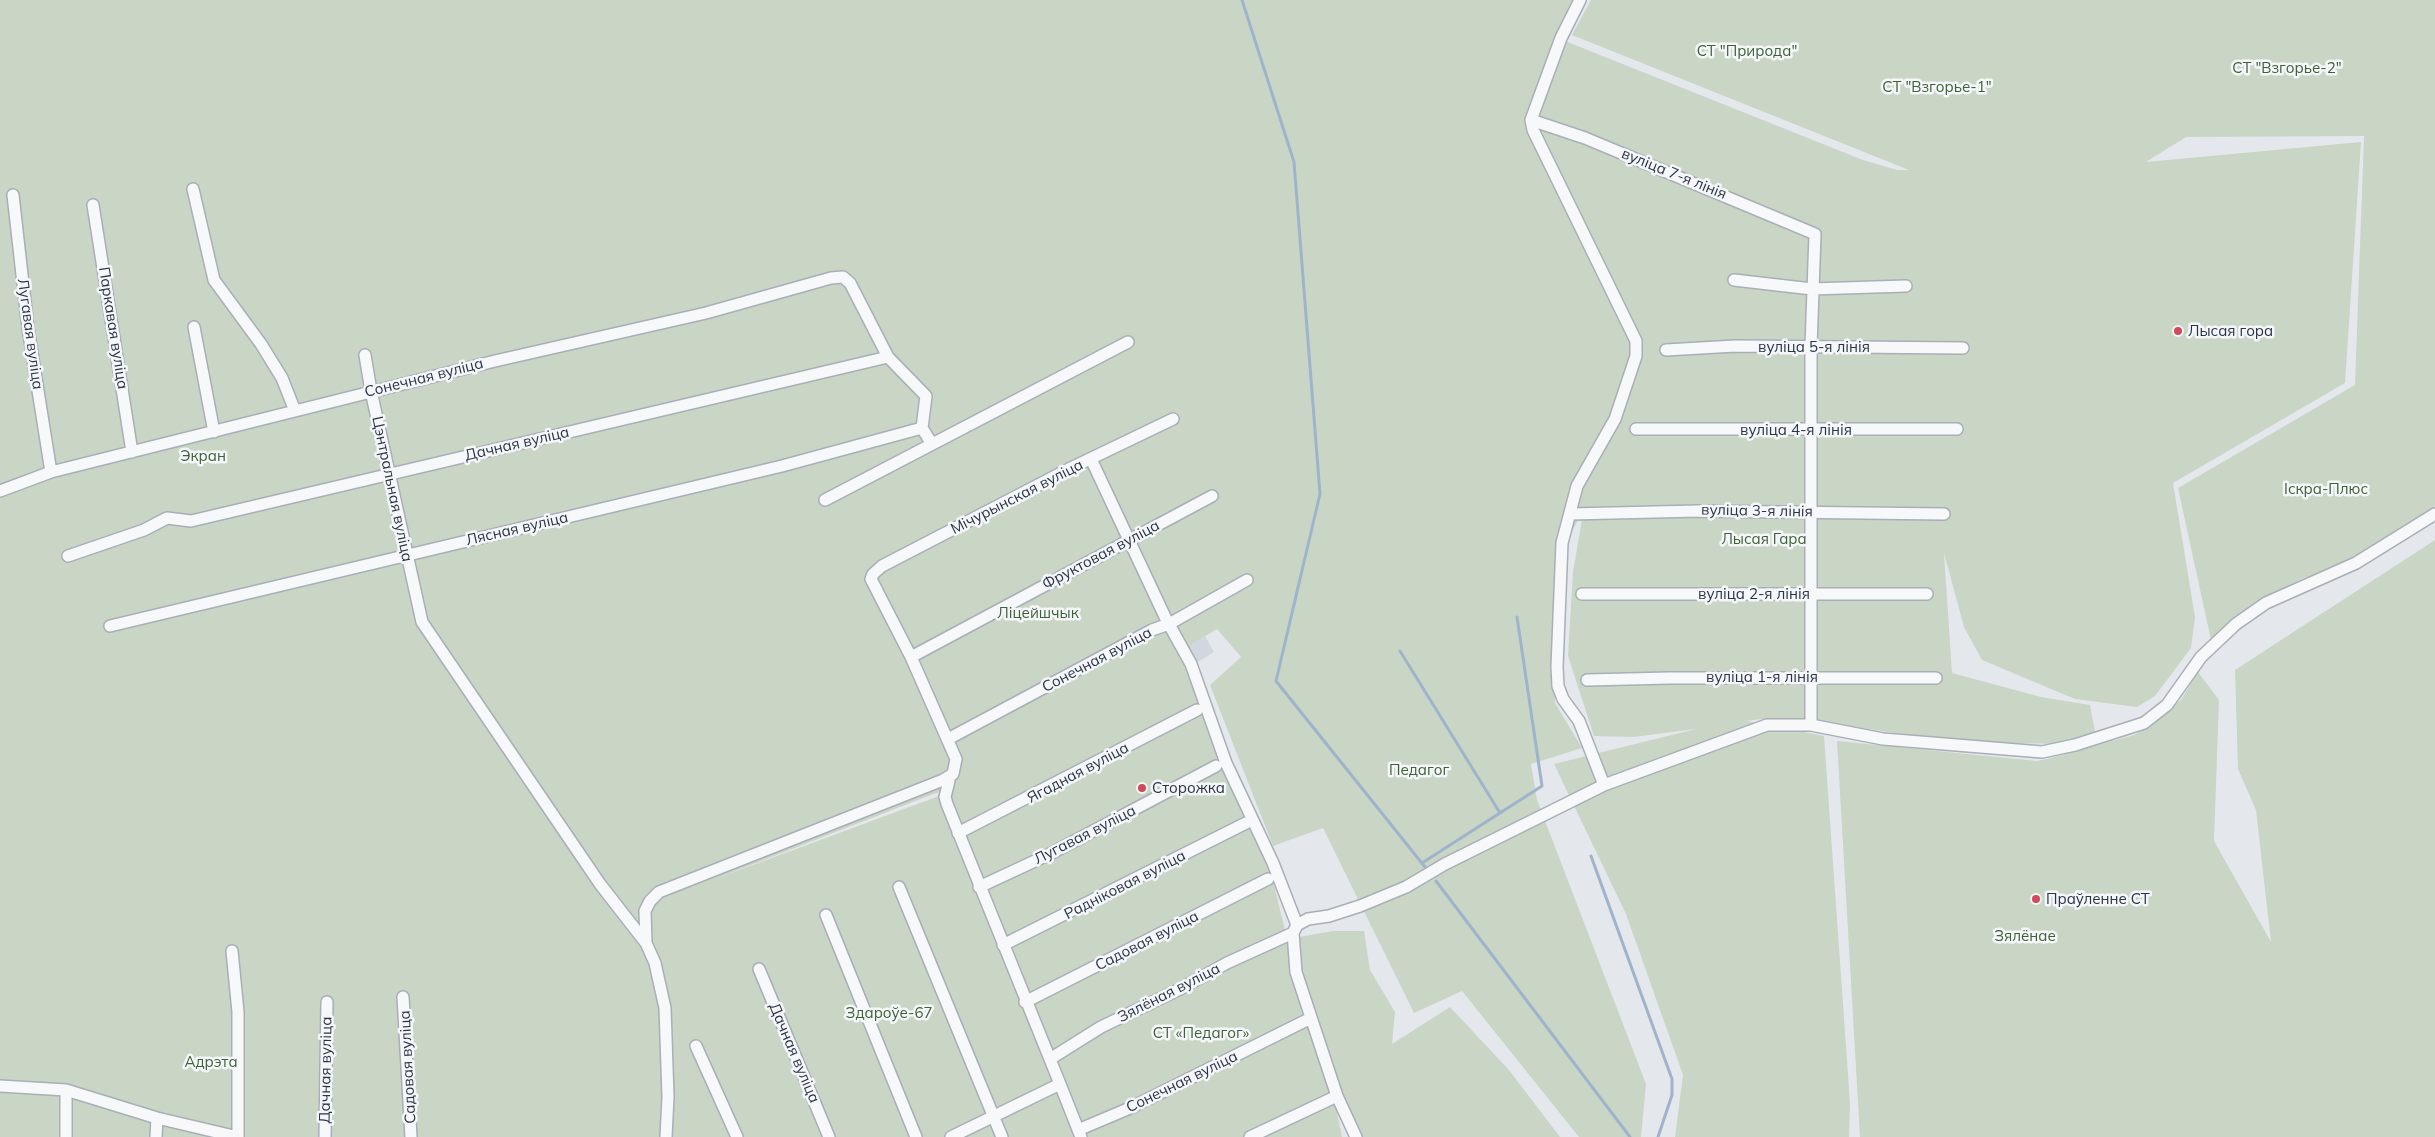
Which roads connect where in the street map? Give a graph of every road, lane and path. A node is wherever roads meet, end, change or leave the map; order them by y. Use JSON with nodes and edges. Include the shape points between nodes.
{"nodes":[{"id":1,"x":1580,"y":0,"type":"edge"},
{"id":2,"x":1531,"y":120,"type":"junction"},
{"id":3,"x":193,"y":189,"type":"dead end"},
{"id":4,"x":13,"y":195,"type":"dead end"},
{"id":5,"x":93,"y":205,"type":"dead end"},
{"id":6,"x":1734,"y":280,"type":"dead end"},
{"id":7,"x":1906,"y":286,"type":"dead end"},
{"id":8,"x":1812,"y":289,"type":"junction"},
{"id":9,"x":194,"y":328,"type":"dead end"},
{"id":10,"x":1128,"y":342,"type":"dead end"},
{"id":11,"x":1811,"y":346,"type":"junction"},
{"id":12,"x":1963,"y":348,"type":"dead end"},
{"id":13,"x":1666,"y":350,"type":"dead end"},
{"id":14,"x":365,"y":355,"type":"dead end"},
{"id":15,"x":888,"y":357,"type":"junction"},
{"id":16,"x":371,"y":392,"type":"junction"},
{"id":17,"x":294,"y":411,"type":"junction"},
{"id":18,"x":1173,"y":419,"type":"dead end"},
{"id":19,"x":922,"y":428,"type":"junction"},
{"id":20,"x":1957,"y":429,"type":"dead end"},
{"id":21,"x":1636,"y":430,"type":"dead end"},
{"id":22,"x":1811,"y":430,"type":"junction"},
{"id":23,"x":214,"y":432,"type":"junction"},
{"id":24,"x":932,"y":444,"type":"junction"},
{"id":25,"x":132,"y":452,"type":"junction"},
{"id":26,"x":1091,"y":459,"type":"junction"},
{"id":27,"x":51,"y":472,"type":"junction"},
{"id":28,"x":390,"y":474,"type":"junction"},
{"id":29,"x":0,"y":491,"type":"edge"},
{"id":30,"x":1212,"y":496,"type":"dead end"},
{"id":31,"x":825,"y":500,"type":"dead end"},
{"id":32,"x":1811,"y":512,"type":"junction"},
{"id":33,"x":1570,"y":514,"type":"junction"},
{"id":34,"x":1944,"y":514,"type":"dead end"},
{"id":35,"x":2435,"y":514,"type":"edge"},
{"id":36,"x":1128,"y":541,"type":"junction"},
{"id":37,"x":407,"y":555,"type":"junction"},
{"id":38,"x":68,"y":556,"type":"dead end"},
{"id":39,"x":1247,"y":580,"type":"dead end"},
{"id":40,"x":1582,"y":594,"type":"dead end"},
{"id":41,"x":1810,"y":594,"type":"junction"},
{"id":42,"x":1927,"y":594,"type":"dead end"},
{"id":43,"x":1169,"y":624,"type":"junction"},
{"id":44,"x":110,"y":626,"type":"dead end"},
{"id":45,"x":911,"y":657,"type":"junction"},
{"id":46,"x":1810,"y":677,"type":"junction"},
{"id":47,"x":1936,"y":678,"type":"dead end"},
{"id":48,"x":1587,"y":680,"type":"dead end"},
{"id":49,"x":1197,"y":710,"type":"dead end"},
{"id":50,"x":1811,"y":725,"type":"junction"},
{"id":51,"x":948,"y":739,"type":"junction"},
{"id":52,"x":1216,"y":766,"type":"dead end"},
{"id":53,"x":944,"y":780,"type":"junction"},
{"id":54,"x":1604,"y":785,"type":"junction"},
{"id":55,"x":1246,"y":824,"type":"dead end"},
{"id":56,"x":958,"y":833,"type":"junction"},
{"id":57,"x":1268,"y":879,"type":"dead end"},
{"id":58,"x":899,"y":887,"type":"dead end"},
{"id":59,"x":979,"y":887,"type":"junction"},
{"id":60,"x":826,"y":915,"type":"dead end"},
{"id":61,"x":1295,"y":929,"type":"junction"},
{"id":62,"x":646,"y":943,"type":"junction"},
{"id":63,"x":1003,"y":945,"type":"junction"},
{"id":64,"x":232,"y":951,"type":"dead end"},
{"id":65,"x":759,"y":968,"type":"dead end"},
{"id":66,"x":404,"y":997,"type":"dead end"},
{"id":67,"x":327,"y":1002,"type":"dead end"},
{"id":68,"x":1025,"y":1002,"type":"junction"},
{"id":69,"x":1311,"y":1018,"type":"junction"},
{"id":70,"x":696,"y":1046,"type":"dead end"},
{"id":71,"x":1050,"y":1060,"type":"junction"},
{"id":72,"x":1060,"y":1084,"type":"junction"},
{"id":73,"x":0,"y":1086,"type":"edge"},
{"id":74,"x":66,"y":1090,"type":"junction"},
{"id":75,"x":1337,"y":1096,"type":"junction"},
{"id":76,"x":992,"y":1115,"type":"junction"},
{"id":77,"x":157,"y":1118,"type":"junction"},
{"id":78,"x":1079,"y":1133,"type":"edge"},
{"id":79,"x":66,"y":1137,"type":"edge"},
{"id":80,"x":156,"y":1137,"type":"edge"},
{"id":81,"x":238,"y":1137,"type":"edge"},
{"id":82,"x":324,"y":1137,"type":"edge"},
{"id":83,"x":411,"y":1137,"type":"edge"},
{"id":84,"x":666,"y":1137,"type":"edge"},
{"id":85,"x":737,"y":1137,"type":"edge"},
{"id":86,"x":829,"y":1137,"type":"edge"},
{"id":87,"x":916,"y":1137,"type":"edge"},
{"id":88,"x":951,"y":1137,"type":"edge"},
{"id":89,"x":1002,"y":1137,"type":"edge"},
{"id":90,"x":1250,"y":1137,"type":"edge"},
{"id":91,"x":1356,"y":1137,"type":"edge"}],
"edges":[{"from":1,"to":2,"type":"street","via":[[1561,38]]},
{"from":2,"to":8,"type":"street","name":"вуліца 7-я лінія","via":[[1586,138],[1815,234]]},
{"from":2,"to":33,"type":"street","via":[[1636,341],[1636,356],[1614,418],[1577,486]]},
{"from":3,"to":17,"type":"street","via":[[214,280],[277,370]]},
{"from":4,"to":27,"type":"street","name":"Лугавая вуліца","via":[[27,319]]},
{"from":5,"to":25,"type":"street","name":"Паркавая вуліца"},
{"from":6,"to":8,"type":"street"},
{"from":7,"to":8,"type":"street"},
{"from":8,"to":11,"type":"street"},
{"from":9,"to":23,"type":"street"},
{"from":10,"to":24,"type":"street"},
{"from":11,"to":12,"type":"street","name":"вуліца 5-я лінія"},
{"from":11,"to":13,"type":"street","name":"вуліца 5-я лінія"},
{"from":11,"to":22,"type":"street"},
{"from":14,"to":16,"type":"street","name":"Цэнтральная вуліца"},
{"from":15,"to":16,"type":"street","name":"Сонечная вуліца","via":[[850,283],[843,277],[706,313]]},
{"from":15,"to":19,"type":"street","via":[[926,396]]},
{"from":15,"to":28,"type":"street","name":"Дачная вуліца"},
{"from":16,"to":17,"type":"street","name":"Сонечная вуліца"},
{"from":16,"to":28,"type":"street","name":"Цэнтральная вуліца"},
{"from":17,"to":23,"type":"street","name":"Сонечная вуліца"},
{"from":18,"to":26,"type":"street","name":"Мічурынская вуліца"},
{"from":19,"to":24,"type":"street"},
{"from":19,"to":37,"type":"street","name":"Лясная вуліца","via":[[782,466]]},
{"from":20,"to":22,"type":"street","name":"вуліца 4-я лінія"},
{"from":21,"to":22,"type":"street","name":"вуліца 4-я лінія"},
{"from":22,"to":32,"type":"street"},
{"from":23,"to":25,"type":"street","name":"Сонечная вуліца"},
{"from":24,"to":31,"type":"street"},
{"from":25,"to":27,"type":"street","name":"Сонечная вуліца"},
{"from":26,"to":36,"type":"street"},
{"from":26,"to":45,"type":"street","name":"Мічурынская вуліца","via":[[882,566],[873,574],[873,585]]},
{"from":27,"to":29,"type":"street","name":"Сонечная вуліца"},
{"from":28,"to":37,"type":"street","name":"Цэнтральная вуліца"},
{"from":28,"to":38,"type":"street","name":"Дачная вуліца","via":[[191,521],[167,518],[144,530]]},
{"from":30,"to":36,"type":"street","name":"Фруктовая вуліца"},
{"from":32,"to":33,"type":"street","name":"вуліца 3-я лінія"},
{"from":32,"to":34,"type":"street","name":"вуліца 3-я лінія"},
{"from":32,"to":41,"type":"street"},
{"from":33,"to":54,"type":"street","via":[[1562,543],[1558,686],[1562,699],[1580,721]]},
{"from":35,"to":50,"type":"street","name":"Зялёная вуліца","via":[[2356,563],[2266,603],[2236,624],[2201,658],[2167,705],[2144,723],[2042,752],[1883,739]]},
{"from":36,"to":43,"type":"street"},
{"from":36,"to":45,"type":"street","name":"Фруктовая вуліца"},
{"from":37,"to":44,"type":"street","name":"Лясная вуліца"},
{"from":37,"to":62,"type":"street","name":"Цэнтральная вуліца","via":[[422,622],[600,884]]},
{"from":39,"to":43,"type":"street","name":"Сонечная вуліца"},
{"from":40,"to":41,"type":"street","name":"вуліца 2-я лінія"},
{"from":41,"to":42,"type":"street","name":"вуліца 2-я лінія"},
{"from":41,"to":46,"type":"street"},
{"from":43,"to":51,"type":"street","name":"Сонечная вуліца","via":[[1152,630]]},
{"from":43,"to":61,"type":"street","via":[[1191,664],[1226,763],[1273,863]]},
{"from":45,"to":51,"type":"street"},
{"from":46,"to":47,"type":"street","name":"вуліца 1-я лінія"},
{"from":46,"to":48,"type":"street","name":"вуліца 1-я лінія"},
{"from":46,"to":50,"type":"street"},
{"from":49,"to":56,"type":"street","name":"Ягадная вуліца"},
{"from":50,"to":54,"type":"street","name":"Зялёная вуліца","via":[[1767,725]]},
{"from":51,"to":53,"type":"street","via":[[956,767],[953,774]]},
{"from":52,"to":59,"type":"street","name":"Лугавая вуліца","via":[[1050,854]]},
{"from":53,"to":56,"type":"street","via":[[949,781],[945,797]]},
{"from":53,"to":62,"type":"street","via":[[659,892],[645,912]]},
{"from":54,"to":61,"type":"street","name":"Зялёная вуліца","via":[[1406,886],[1360,906],[1308,919]]},
{"from":55,"to":63,"type":"street","name":"Радніковая вуліца"},
{"from":56,"to":59,"type":"street"},
{"from":57,"to":68,"type":"street","name":"Садовая вуліца"},
{"from":58,"to":76,"type":"street"},
{"from":59,"to":63,"type":"street"},
{"from":60,"to":87,"type":"street"},
{"from":61,"to":69,"type":"street","via":[[1296,972]]},
{"from":61,"to":71,"type":"street","name":"Зялёная вуліца","via":[[1102,1027]]},
{"from":62,"to":84,"type":"street","via":[[655,963],[666,1008]]},
{"from":63,"to":68,"type":"street"},
{"from":64,"to":81,"type":"street","via":[[238,1012]]},
{"from":65,"to":86,"type":"street","name":"Дачная вуліца"},
{"from":66,"to":83,"type":"street","name":"Садовая вуліца"},
{"from":67,"to":82,"type":"street","name":"Дачная вуліца"},
{"from":68,"to":71,"type":"street"},
{"from":69,"to":75,"type":"street"},
{"from":69,"to":78,"type":"street","name":"Сонечная вуліца"},
{"from":70,"to":85,"type":"street"},
{"from":71,"to":72,"type":"street"},
{"from":72,"to":76,"type":"street"},
{"from":72,"to":78,"type":"street"},
{"from":73,"to":74,"type":"street"},
{"from":74,"to":77,"type":"street"},
{"from":74,"to":79,"type":"street"},
{"from":75,"to":90,"type":"street"},
{"from":75,"to":91,"type":"street"},
{"from":76,"to":88,"type":"street"},
{"from":76,"to":89,"type":"street"},
{"from":77,"to":80,"type":"street"},
{"from":77,"to":81,"type":"street"}]}
